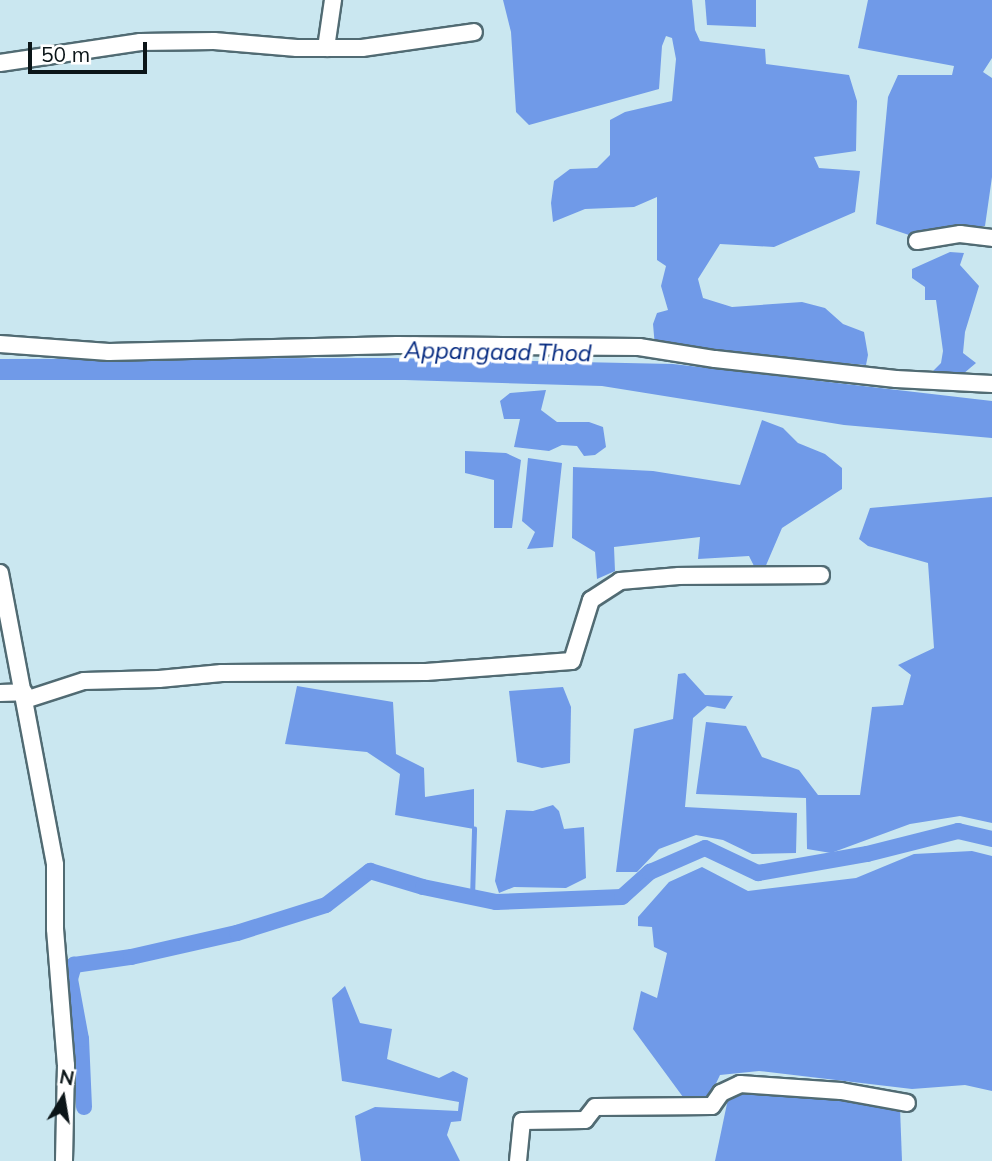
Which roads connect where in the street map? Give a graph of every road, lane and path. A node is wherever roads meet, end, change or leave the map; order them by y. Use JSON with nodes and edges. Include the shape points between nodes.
{"nodes":[{"id":1,"x":333,"y":0,"type":"edge"},
{"id":2,"x":474,"y":32,"type":"dead end"},
{"id":3,"x":326,"y":48,"type":"junction"},
{"id":4,"x":0,"y":63,"type":"edge"},
{"id":5,"x":992,"y":238,"type":"edge"},
{"id":6,"x":917,"y":242,"type":"dead end"},
{"id":7,"x":0,"y":344,"type":"edge"},
{"id":8,"x":992,"y":384,"type":"edge"},
{"id":9,"x":0,"y":573,"type":"edge"},
{"id":10,"x":821,"y":575,"type":"dead end"},
{"id":11,"x":0,"y":693,"type":"edge"},
{"id":12,"x":25,"y":696,"type":"junction"},
{"id":13,"x":907,"y":1104,"type":"dead end"},
{"id":14,"x":64,"y":1161,"type":"edge"},
{"id":15,"x":518,"y":1161,"type":"edge"}],
"edges":[{"from":1,"to":3,"type":"street"},
{"from":2,"to":3,"type":"street","via":[[362,48]]},
{"from":3,"to":4,"type":"street","via":[[141,42]]},
{"from":5,"to":6,"type":"street","via":[[960,234]]},
{"from":7,"to":8,"type":"street","via":[[109,352],[397,345],[639,347],[856,374]]},
{"from":9,"to":12,"type":"street"},
{"from":10,"to":12,"type":"street","via":[[620,581],[591,600],[572,661],[413,673],[222,673],[84,681]]},
{"from":11,"to":12,"type":"street"},
{"from":12,"to":14,"type":"street","via":[[55,865],[55,929],[66,1065]]},
{"from":13,"to":15,"type":"street","via":[[841,1091],[740,1084],[721,1093],[712,1106],[595,1107],[585,1120],[522,1121]]}]}
